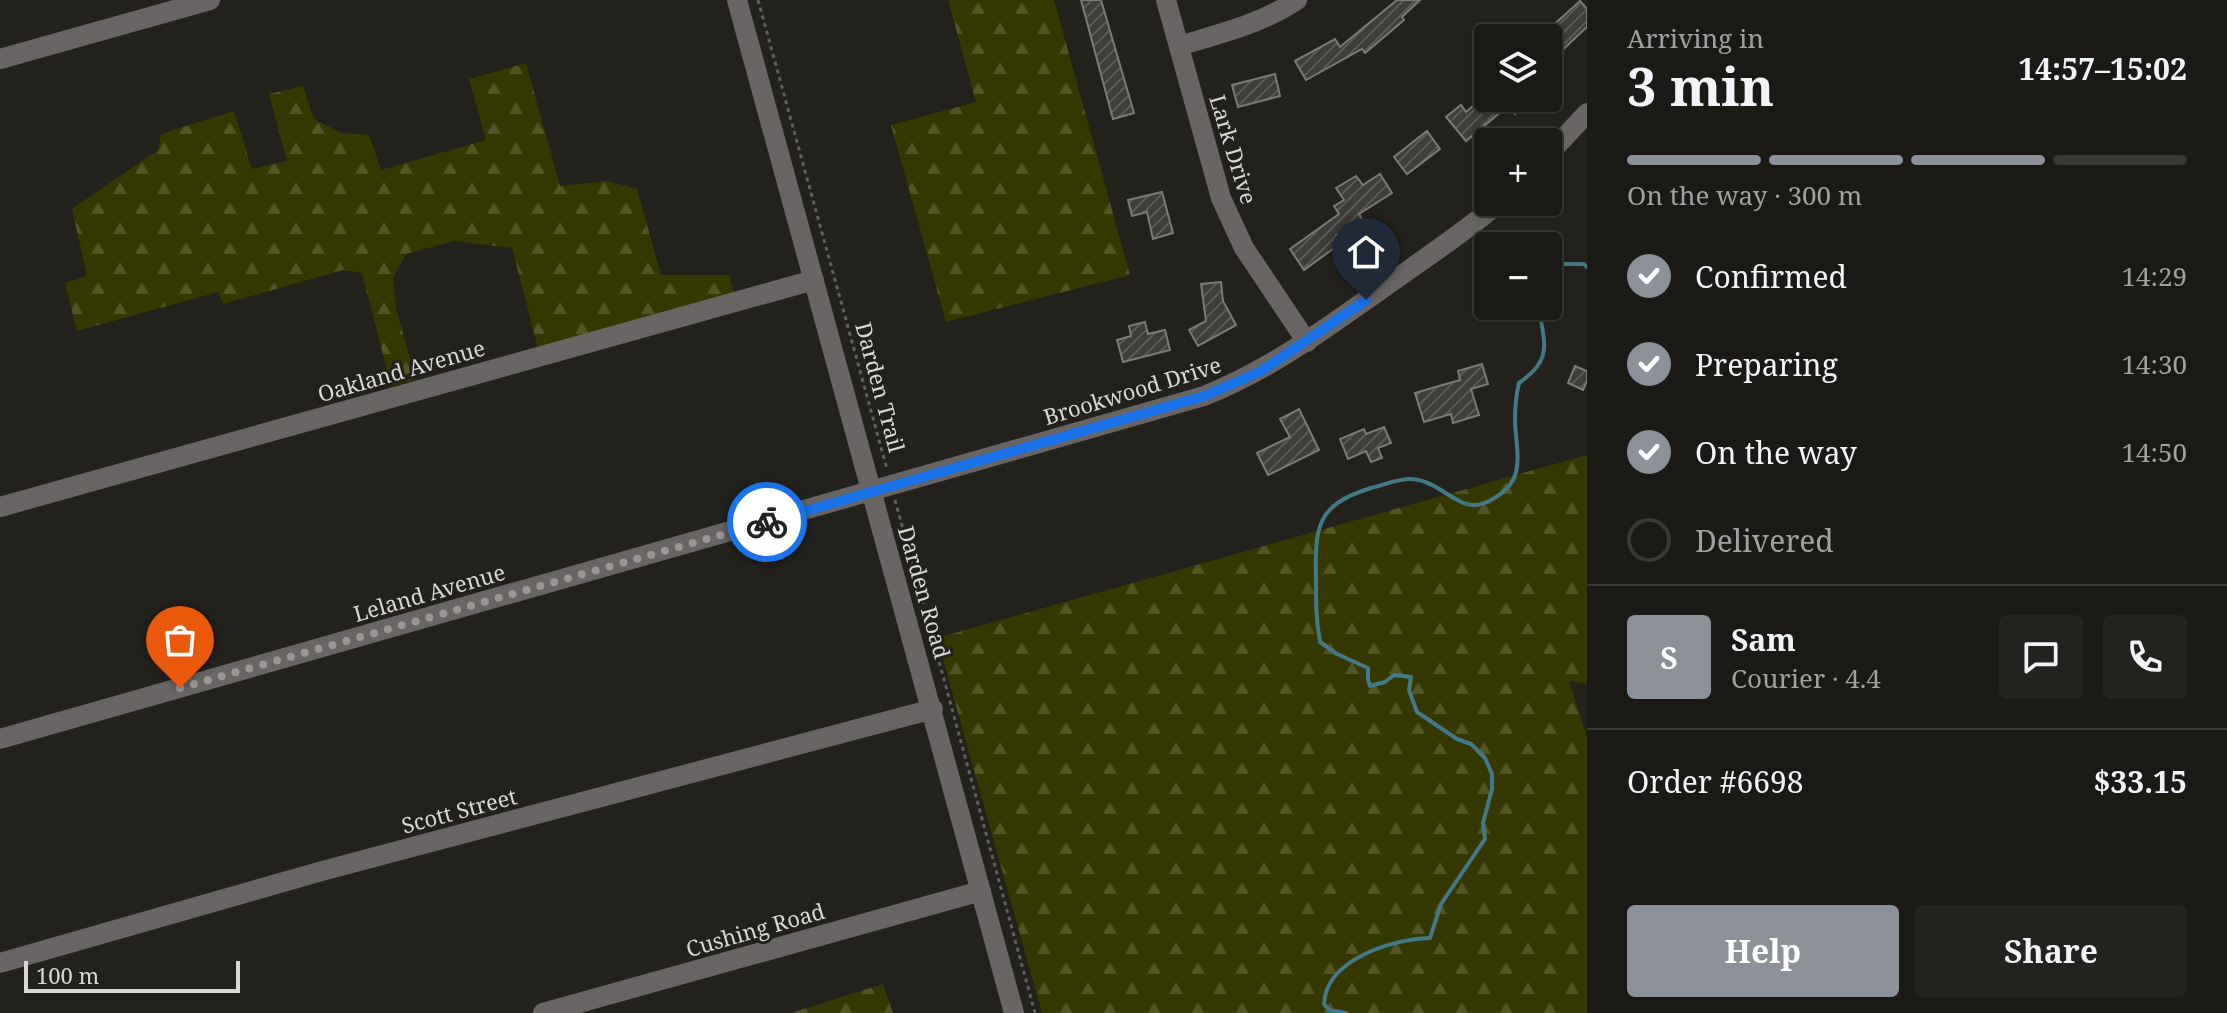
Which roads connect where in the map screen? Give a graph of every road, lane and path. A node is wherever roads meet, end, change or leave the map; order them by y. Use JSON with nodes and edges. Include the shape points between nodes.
{"nodes":[{"id":1,"x":210,"y":0,"type":"edge"},
{"id":2,"x":737,"y":0,"type":"edge"},
{"id":3,"x":758,"y":0,"type":"edge"},
{"id":4,"x":1166,"y":0,"type":"edge"},
{"id":5,"x":1297,"y":0,"type":"edge"},
{"id":6,"x":1179,"y":46,"type":"junction"},
{"id":7,"x":0,"y":59,"type":"edge"},
{"id":8,"x":1587,"y":113,"type":"edge"},
{"id":9,"x":1562,"y":140,"type":"edge"},
{"id":10,"x":1482,"y":216,"type":"edge"},
{"id":11,"x":814,"y":280,"type":"junction"},
{"id":12,"x":1307,"y":342,"type":"junction"},
{"id":13,"x":882,"y":490,"type":"junction"},
{"id":14,"x":0,"y":507,"type":"edge"},
{"id":15,"x":933,"y":709,"type":"junction"},
{"id":16,"x":0,"y":739,"type":"edge"},
{"id":17,"x":981,"y":891,"type":"junction"},
{"id":18,"x":0,"y":963,"type":"edge"},
{"id":19,"x":543,"y":1013,"type":"edge"},
{"id":20,"x":1014,"y":1013,"type":"edge"},
{"id":21,"x":1035,"y":1013,"type":"edge"}],
"edges":[{"from":1,"to":7,"type":"street"},
{"from":2,"to":11,"type":"street","name":"Darden Road"},
{"from":3,"to":13,"type":"path","name":"Darden Trail"},
{"from":4,"to":6,"type":"street","name":"Lark Drive"},
{"from":5,"to":6,"type":"street","via":[[1265,18]]},
{"from":6,"to":12,"type":"street","name":"Lark Drive","via":[[1233,227]]},
{"from":8,"to":9,"type":"street"},
{"from":10,"to":12,"type":"street","name":"Brookwood Drive"},
{"from":11,"to":13,"type":"street","name":"Darden Road"},
{"from":11,"to":14,"type":"street","name":"Oakland Avenue"},
{"from":12,"to":13,"type":"street","name":"Brookwood Drive","via":[[1261,371],[1204,396]]},
{"from":13,"to":15,"type":"street","name":"Darden Road"},
{"from":13,"to":16,"type":"street","name":"Leland Avenue"},
{"from":13,"to":21,"type":"path","name":"Darden Trail"},
{"from":15,"to":17,"type":"street","name":"Darden Road"},
{"from":15,"to":18,"type":"street","name":"Scott Street","via":[[322,871]]},
{"from":17,"to":19,"type":"street","name":"Cushing Road"},
{"from":17,"to":20,"type":"street","name":"Darden Road"}]}
